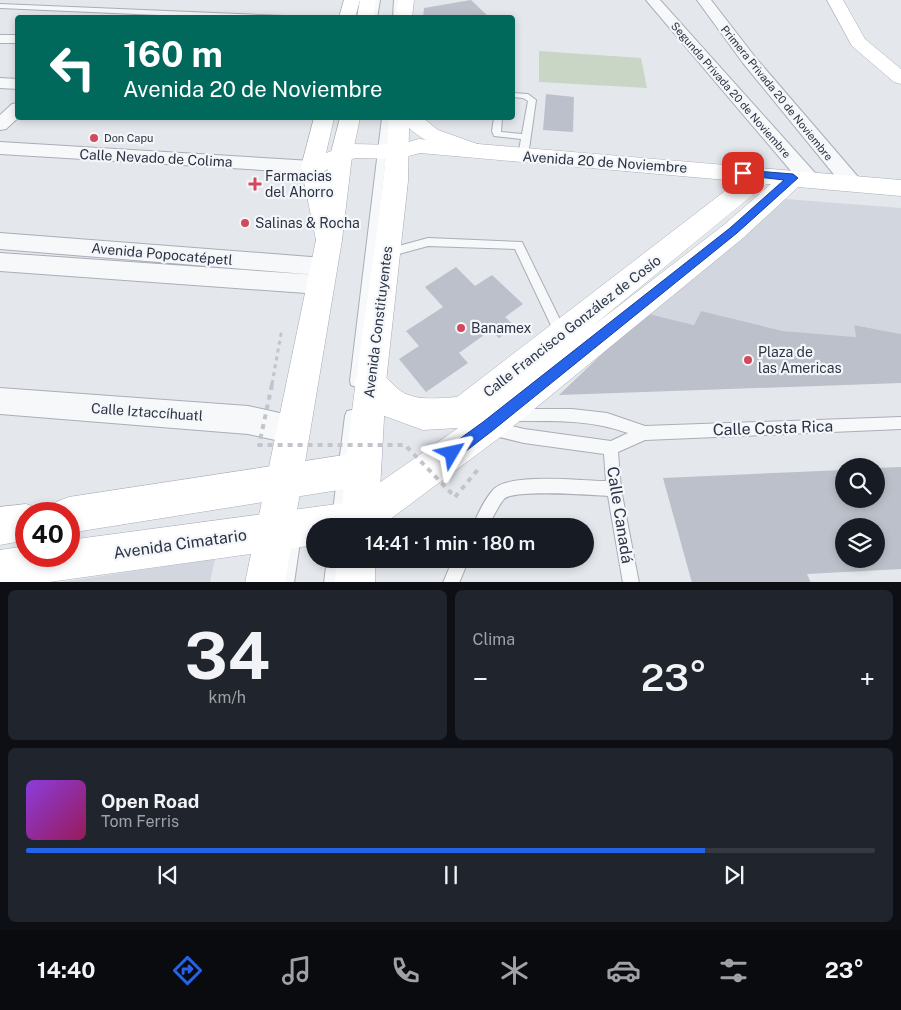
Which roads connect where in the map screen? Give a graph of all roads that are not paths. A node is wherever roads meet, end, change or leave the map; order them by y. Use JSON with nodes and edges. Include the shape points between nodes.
{"nodes":[{"id":1,"x":71,"y":0,"type":"edge"},
{"id":2,"x":352,"y":0,"type":"edge"},
{"id":3,"x":368,"y":0,"type":"edge"},
{"id":4,"x":377,"y":0,"type":"edge"},
{"id":5,"x":397,"y":0,"type":"edge"},
{"id":6,"x":406,"y":0,"type":"edge"},
{"id":7,"x":653,"y":0,"type":"edge"},
{"id":8,"x":704,"y":0,"type":"edge"},
{"id":9,"x":835,"y":0,"type":"edge"},
{"id":10,"x":0,"y":6,"type":"edge"},
{"id":11,"x":65,"y":8,"type":"junction"},
{"id":12,"x":220,"y":15,"type":"edge"},
{"id":13,"x":348,"y":15,"type":"edge"},
{"id":14,"x":366,"y":15,"type":"edge"},
{"id":15,"x":374,"y":15,"type":"edge"},
{"id":16,"x":396,"y":15,"type":"edge"},
{"id":17,"x":404,"y":15,"type":"edge"},
{"id":18,"x":0,"y":39,"type":"edge"},
{"id":19,"x":15,"y":40,"type":"edge"},
{"id":20,"x":901,"y":78,"type":"edge"},
{"id":21,"x":0,"y":83,"type":"edge"},
{"id":22,"x":15,"y":84,"type":"edge"},
{"id":23,"x":515,"y":96,"type":"edge"},
{"id":24,"x":15,"y":111,"type":"edge"},
{"id":25,"x":324,"y":120,"type":"edge"},
{"id":26,"x":350,"y":120,"type":"edge"},
{"id":27,"x":357,"y":120,"type":"edge"},
{"id":28,"x":386,"y":120,"type":"edge"},
{"id":29,"x":398,"y":120,"type":"edge"},
{"id":30,"x":414,"y":120,"type":"edge"},
{"id":31,"x":498,"y":120,"type":"edge"},
{"id":32,"x":0,"y":125,"type":"edge"},
{"id":33,"x":525,"y":147,"type":"junction"},
{"id":34,"x":0,"y":148,"type":"edge"},
{"id":35,"x":475,"y":151,"type":"junction"},
{"id":36,"x":390,"y":152,"type":"junction"},
{"id":37,"x":347,"y":154,"type":"junction"},
{"id":38,"x":312,"y":167,"type":"junction"},
{"id":39,"x":762,"y":175,"type":"junction"},
{"id":40,"x":801,"y":178,"type":"junction"},
{"id":41,"x":852,"y":184,"type":"junction"},
{"id":42,"x":901,"y":188,"type":"edge"},
{"id":43,"x":329,"y":240,"type":"junction"},
{"id":44,"x":0,"y":241,"type":"edge"},
{"id":45,"x":387,"y":253,"type":"junction"},
{"id":46,"x":0,"y":262,"type":"edge"},
{"id":47,"x":322,"y":276,"type":"junction"},
{"id":48,"x":561,"y":334,"type":"junction"},
{"id":49,"x":322,"y":346,"type":"dead end"},
{"id":50,"x":359,"y":395,"type":"junction"},
{"id":51,"x":0,"y":401,"type":"edge"},
{"id":52,"x":484,"y":418,"type":"junction"},
{"id":53,"x":901,"y":423,"type":"edge"},
{"id":54,"x":293,"y":430,"type":"junction"},
{"id":55,"x":645,"y":433,"type":"junction"},
{"id":56,"x":611,"y":448,"type":"junction"},
{"id":57,"x":354,"y":470,"type":"junction"},
{"id":58,"x":295,"y":480,"type":"junction"},
{"id":59,"x":614,"y":489,"type":"junction"},
{"id":60,"x":80,"y":513,"type":"edge"},
{"id":61,"x":350,"y":518,"type":"edge"},
{"id":62,"x":357,"y":518,"type":"edge"},
{"id":63,"x":484,"y":518,"type":"edge"},
{"id":64,"x":15,"y":524,"type":"edge"},
{"id":65,"x":306,"y":525,"type":"edge"},
{"id":66,"x":0,"y":526,"type":"edge"},
{"id":67,"x":288,"y":526,"type":"junction"},
{"id":68,"x":334,"y":568,"type":"edge"},
{"id":69,"x":356,"y":568,"type":"edge"},
{"id":70,"x":457,"y":568,"type":"edge"},
{"id":71,"x":0,"y":569,"type":"edge"},
{"id":72,"x":265,"y":582,"type":"edge"},
{"id":73,"x":286,"y":582,"type":"edge"},
{"id":74,"x":332,"y":582,"type":"edge"},
{"id":75,"x":355,"y":582,"type":"edge"},
{"id":76,"x":451,"y":582,"type":"edge"},
{"id":77,"x":631,"y":582,"type":"edge"}],
"edges":[{"from":1,"to":11,"type":"lane"},
{"from":2,"to":13,"type":"street"},
{"from":3,"to":14,"type":"street"},
{"from":4,"to":15,"type":"lane"},
{"from":5,"to":16,"type":"lane"},
{"from":6,"to":17,"type":"street"},
{"from":7,"to":40,"type":"street","name":"Segunda Privada 20 de Noviembre"},
{"from":8,"to":41,"type":"street","name":"Primera Privada 20 de Noviembre","via":[[748,60]]},
{"from":9,"to":20,"type":"street","via":[[858,42]]},
{"from":10,"to":11,"type":"lane"},
{"from":11,"to":12,"type":"lane"},
{"from":18,"to":19,"type":"street"},
{"from":21,"to":22,"type":"street"},
{"from":23,"to":33,"type":"lane","via":[[532,100]]},
{"from":24,"to":32,"type":"street"},
{"from":25,"to":38,"type":"street"},
{"from":26,"to":37,"type":"street"},
{"from":27,"to":37,"type":"lane"},
{"from":28,"to":36,"type":"lane"},
{"from":29,"to":36,"type":"street","name":"Avenida Constituyentes"},
{"from":30,"to":35,"type":"street","via":[[444,140]]},
{"from":31,"to":33,"type":"lane","via":[[497,134]]},
{"from":33,"to":35,"type":"street","name":"Avenida 20 de Noviembre"},
{"from":33,"to":39,"type":"street","name":"Avenida 20 de Noviembre"},
{"from":34,"to":38,"type":"street","name":"Calle Nevado de Colima"},
{"from":35,"to":36,"type":"street","name":"Avenida 20 de Noviembre","via":[[420,146]]},
{"from":36,"to":37,"type":"street","name":"Avenida 20 de Noviembre"},
{"from":36,"to":45,"type":"street","name":"Avenida Constituyentes","via":[[396,181]]},
{"from":36,"to":50,"type":"lane"},
{"from":37,"to":38,"type":"street","name":"Avenida 20 de Noviembre"},
{"from":37,"to":43,"type":"street"},
{"from":37,"to":49,"type":"lane"},
{"from":38,"to":43,"type":"street"},
{"from":39,"to":40,"type":"street","name":"Avenida 20 de Noviembre"},
{"from":39,"to":48,"type":"street","name":"Calle Francisco González de Cosío"},
{"from":40,"to":41,"type":"street","name":"Avenida 20 de Noviembre"},
{"from":40,"to":52,"type":"street","name":"Calle Francisco González de Cosío"},
{"from":41,"to":42,"type":"street","name":"Avenida 20 de Noviembre"},
{"from":43,"to":47,"type":"street"},
{"from":44,"to":47,"type":"street","name":"Avenida Popocatépetl"},
{"from":45,"to":48,"type":"lane","via":[[428,242],[518,245]]},
{"from":45,"to":50,"type":"street","name":"Avenida Constituyentes"},
{"from":46,"to":47,"type":"street","name":"Avenida Popocatépetl"},
{"from":47,"to":54,"type":"street"},
{"from":48,"to":52,"type":"street","name":"Calle Francisco González de Cosío"},
{"from":50,"to":52,"type":"street","via":[[423,414]]},
{"from":50,"to":57,"type":"street","name":"Avenida Constituyentes"},
{"from":51,"to":54,"type":"street","name":"Calle Iztaccíhuatl","via":[[248,420]]},
{"from":52,"to":55,"type":"lane","name":"Calle Costa Rica","via":[[572,415],[608,419]]},
{"from":52,"to":56,"type":"lane","via":[[524,436]]},
{"from":52,"to":62,"type":"street","name":"Calle Francisco González de Cosío"},
{"from":53,"to":55,"type":"lane","name":"Calle Costa Rica"},
{"from":54,"to":58,"type":"street"},
{"from":55,"to":56,"type":"lane","name":"Calle Costa Rica"},
{"from":56,"to":59,"type":"lane","name":"Calle Canadá"},
{"from":57,"to":58,"type":"street"},
{"from":57,"to":61,"type":"street","name":"Avenida Constituyentes"},
{"from":58,"to":60,"type":"street"},
{"from":58,"to":67,"type":"street"},
{"from":59,"to":63,"type":"lane","via":[[509,488],[498,494]]},
{"from":59,"to":77,"type":"lane","name":"Calle Canadá"},
{"from":64,"to":66,"type":"street"},
{"from":65,"to":67,"type":"street","name":"Avenida Cimatario"},
{"from":67,"to":71,"type":"street","name":"Avenida Cimatario"},
{"from":67,"to":72,"type":"street"},
{"from":67,"to":73,"type":"lane"},
{"from":68,"to":74,"type":"lane"},
{"from":69,"to":75,"type":"street"},
{"from":70,"to":76,"type":"lane"}]}
